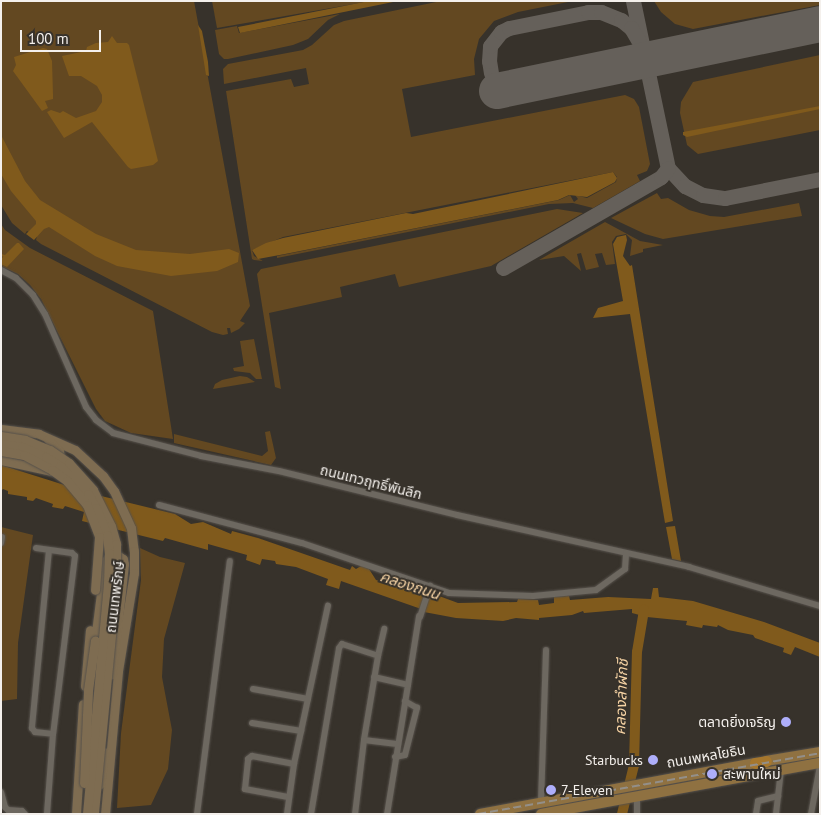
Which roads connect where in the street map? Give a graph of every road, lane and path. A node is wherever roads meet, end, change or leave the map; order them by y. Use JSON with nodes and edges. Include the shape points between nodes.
{"nodes":[{"id":1,"x":2,"y":270,"type":"edge"},
{"id":2,"x":1,"y":429,"type":"edge"},
{"id":3,"x":39,"y":434,"type":"junction"},
{"id":4,"x":1,"y":436,"type":"edge"},
{"id":5,"x":1,"y":444,"type":"edge"},
{"id":6,"x":1,"y":451,"type":"edge"},
{"id":7,"x":1,"y":460,"type":"edge"},
{"id":8,"x":160,"y":505,"type":"dead end"},
{"id":9,"x":36,"y":548,"type":"dead end"},
{"id":10,"x":49,"y":550,"type":"junction"},
{"id":11,"x":626,"y":554,"type":"junction"},
{"id":12,"x":230,"y":561,"type":"dead end"},
{"id":13,"x":105,"y":562,"type":"junction"},
{"id":14,"x":122,"y":584,"type":"junction"},
{"id":15,"x":430,"y":586,"type":"junction"},
{"id":16,"x":328,"y":606,"type":"dead end"},
{"id":17,"x":820,"y":606,"type":"edge"},
{"id":18,"x":384,"y":630,"type":"dead end"},
{"id":19,"x":546,"y":650,"type":"dead end"},
{"id":20,"x":378,"y":656,"type":"junction"},
{"id":21,"x":118,"y":671,"type":"junction"},
{"id":22,"x":374,"y":677,"type":"junction"},
{"id":23,"x":408,"y":685,"type":"junction"},
{"id":24,"x":253,"y":689,"type":"dead end"},
{"id":25,"x":308,"y":699,"type":"junction"},
{"id":26,"x":405,"y":701,"type":"junction"},
{"id":27,"x":252,"y":723,"type":"dead end"},
{"id":28,"x":301,"y":731,"type":"junction"},
{"id":29,"x":52,"y":734,"type":"junction"},
{"id":30,"x":364,"y":740,"type":"junction"},
{"id":31,"x":397,"y":744,"type":"junction"},
{"id":32,"x":820,"y":752,"type":"edge"},
{"id":33,"x":394,"y":757,"type":"junction"},
{"id":34,"x":294,"y":764,"type":"junction"},
{"id":35,"x":820,"y":764,"type":"edge"},
{"id":36,"x":781,"y":770,"type":"junction"},
{"id":37,"x":77,"y":782,"type":"junction"},
{"id":38,"x":1,"y":792,"type":"edge"},
{"id":39,"x":778,"y":796,"type":"junction"},
{"id":40,"x":288,"y":797,"type":"junction"},
{"id":41,"x":630,"y":797,"type":"junction"},
{"id":42,"x":541,"y":802,"type":"junction"},
{"id":43,"x":91,"y":803,"type":"junction"},
{"id":44,"x":505,"y":811,"type":"edge"},
{"id":45,"x":565,"y":812,"type":"edge"},
{"id":46,"x":25,"y":814,"type":"edge"},
{"id":47,"x":47,"y":814,"type":"edge"},
{"id":48,"x":76,"y":814,"type":"edge"},
{"id":49,"x":87,"y":814,"type":"edge"},
{"id":50,"x":94,"y":814,"type":"edge"},
{"id":51,"x":105,"y":814,"type":"edge"},
{"id":52,"x":197,"y":814,"type":"edge"},
{"id":53,"x":286,"y":814,"type":"edge"},
{"id":54,"x":311,"y":814,"type":"edge"},
{"id":55,"x":355,"y":814,"type":"edge"},
{"id":56,"x":386,"y":814,"type":"edge"},
{"id":57,"x":480,"y":814,"type":"edge"},
{"id":58,"x":541,"y":814,"type":"edge"},
{"id":59,"x":637,"y":814,"type":"edge"},
{"id":60,"x":756,"y":814,"type":"edge"},
{"id":61,"x":776,"y":814,"type":"edge"},
{"id":62,"x":811,"y":814,"type":"edge"}],
"edges":[{"from":1,"to":11,"type":"street","name":"ถนนเทวฤทธิ์พันลึก","via":[[16,278],[33,295],[45,314],[86,407],[113,433]]},
{"from":2,"to":3,"type":"main road","name":"ถนนเทพรักษ์"},
{"from":3,"to":7,"type":"main road","via":[[50,440],[59,451],[60,460],[56,468],[46,471]]},
{"from":3,"to":21,"type":"main road","name":"ถนนเทพรักษ์","via":[[58,441],[87,461],[114,492],[131,528],[134,573]]},
{"from":4,"to":43,"type":"main road","name":"ถนนเทพรักษ์","bridge":true,"via":[[50,450],[69,463],[93,490],[116,544],[116,584]]},
{"from":5,"to":43,"type":"main road","name":"ถนนเทพรักษ์","bridge":true,"via":[[22,447],[60,466],[88,494],[107,535],[110,553]]},
{"from":6,"to":37,"type":"main road","name":"ถนนเทพรักษ์","bridge":true,"via":[[24,455],[67,481],[87,505],[99,537]]},
{"from":8,"to":15,"type":"street","via":[[302,543]]},
{"from":9,"to":10,"type":"street"},
{"from":10,"to":29,"type":"street","via":[[32,728],[35,732]]},
{"from":10,"to":29,"type":"street","via":[[75,556]]},
{"from":11,"to":15,"type":"street","via":[[625,569],[596,590],[505,596],[449,593]]},
{"from":11,"to":17,"type":"street","name":"ถนนเทวฤทธิ์พันลึก","via":[[689,567]]},
{"from":12,"to":52,"type":"street"},
{"from":13,"to":14,"type":"main road","via":[[113,554],[123,559]]},
{"from":13,"to":37,"type":"main road","via":[[87,735]]},
{"from":13,"to":43,"type":"main road","bridge":true,"via":[[88,690],[84,768]]},
{"from":14,"to":21,"type":"main road","via":[[124,601]]},
{"from":14,"to":43,"type":"main road","bridge":true,"via":[[103,769]]},
{"from":15,"to":23,"type":"street","via":[[420,615]]},
{"from":16,"to":25,"type":"street"},
{"from":18,"to":20,"type":"street"},
{"from":19,"to":42,"type":"street"},
{"from":20,"to":22,"type":"street"},
{"from":20,"to":54,"type":"street","via":[[346,644],[339,648]]},
{"from":21,"to":51,"type":"main road","name":"ถนนเทพรักษ์"},
{"from":22,"to":23,"type":"street"},
{"from":22,"to":30,"type":"street"},
{"from":23,"to":26,"type":"street"},
{"from":24,"to":25,"type":"street"},
{"from":25,"to":28,"type":"street"},
{"from":26,"to":31,"type":"street"},
{"from":26,"to":33,"type":"street","via":[[417,708],[405,755]]},
{"from":27,"to":28,"type":"street"},
{"from":28,"to":34,"type":"street"},
{"from":29,"to":47,"type":"street"},
{"from":30,"to":31,"type":"street"},
{"from":30,"to":55,"type":"street"},
{"from":31,"to":33,"type":"street"},
{"from":32,"to":42,"type":"main road","name":"ถนนพหลโยธิน"},
{"from":33,"to":56,"type":"street"},
{"from":34,"to":40,"type":"street"},
{"from":34,"to":40,"type":"street","via":[[252,756],[248,759],[246,791]]},
{"from":35,"to":36,"type":"main road","name":"ถนนพหลโยธิน"},
{"from":35,"to":62,"type":"street"},
{"from":36,"to":39,"type":"street"},
{"from":36,"to":41,"type":"main road","name":"ถนนพหลโยธิน"},
{"from":37,"to":48,"type":"main road","name":"ถนนเทพรักษ์"},
{"from":38,"to":46,"type":"street","via":[[8,810]]},
{"from":39,"to":60,"type":"street","via":[[760,800]]},
{"from":39,"to":61,"type":"street"},
{"from":40,"to":53,"type":"street"},
{"from":41,"to":45,"type":"main road","name":"ถนนพหลโยธิน"},
{"from":41,"to":59,"type":"street"},
{"from":42,"to":44,"type":"main road","name":"ถนนพหลโยธิน"},
{"from":43,"to":49,"type":"main road","name":"ถนนเทพรักษ์","bridge":true},
{"from":43,"to":50,"type":"main road","name":"ถนนเทพรักษ์","bridge":true},
{"from":44,"to":57,"type":"main road","name":"ถนนพหลโยธิน"},
{"from":45,"to":58,"type":"main road","name":"ถนนพหลโยธิน"}]}
